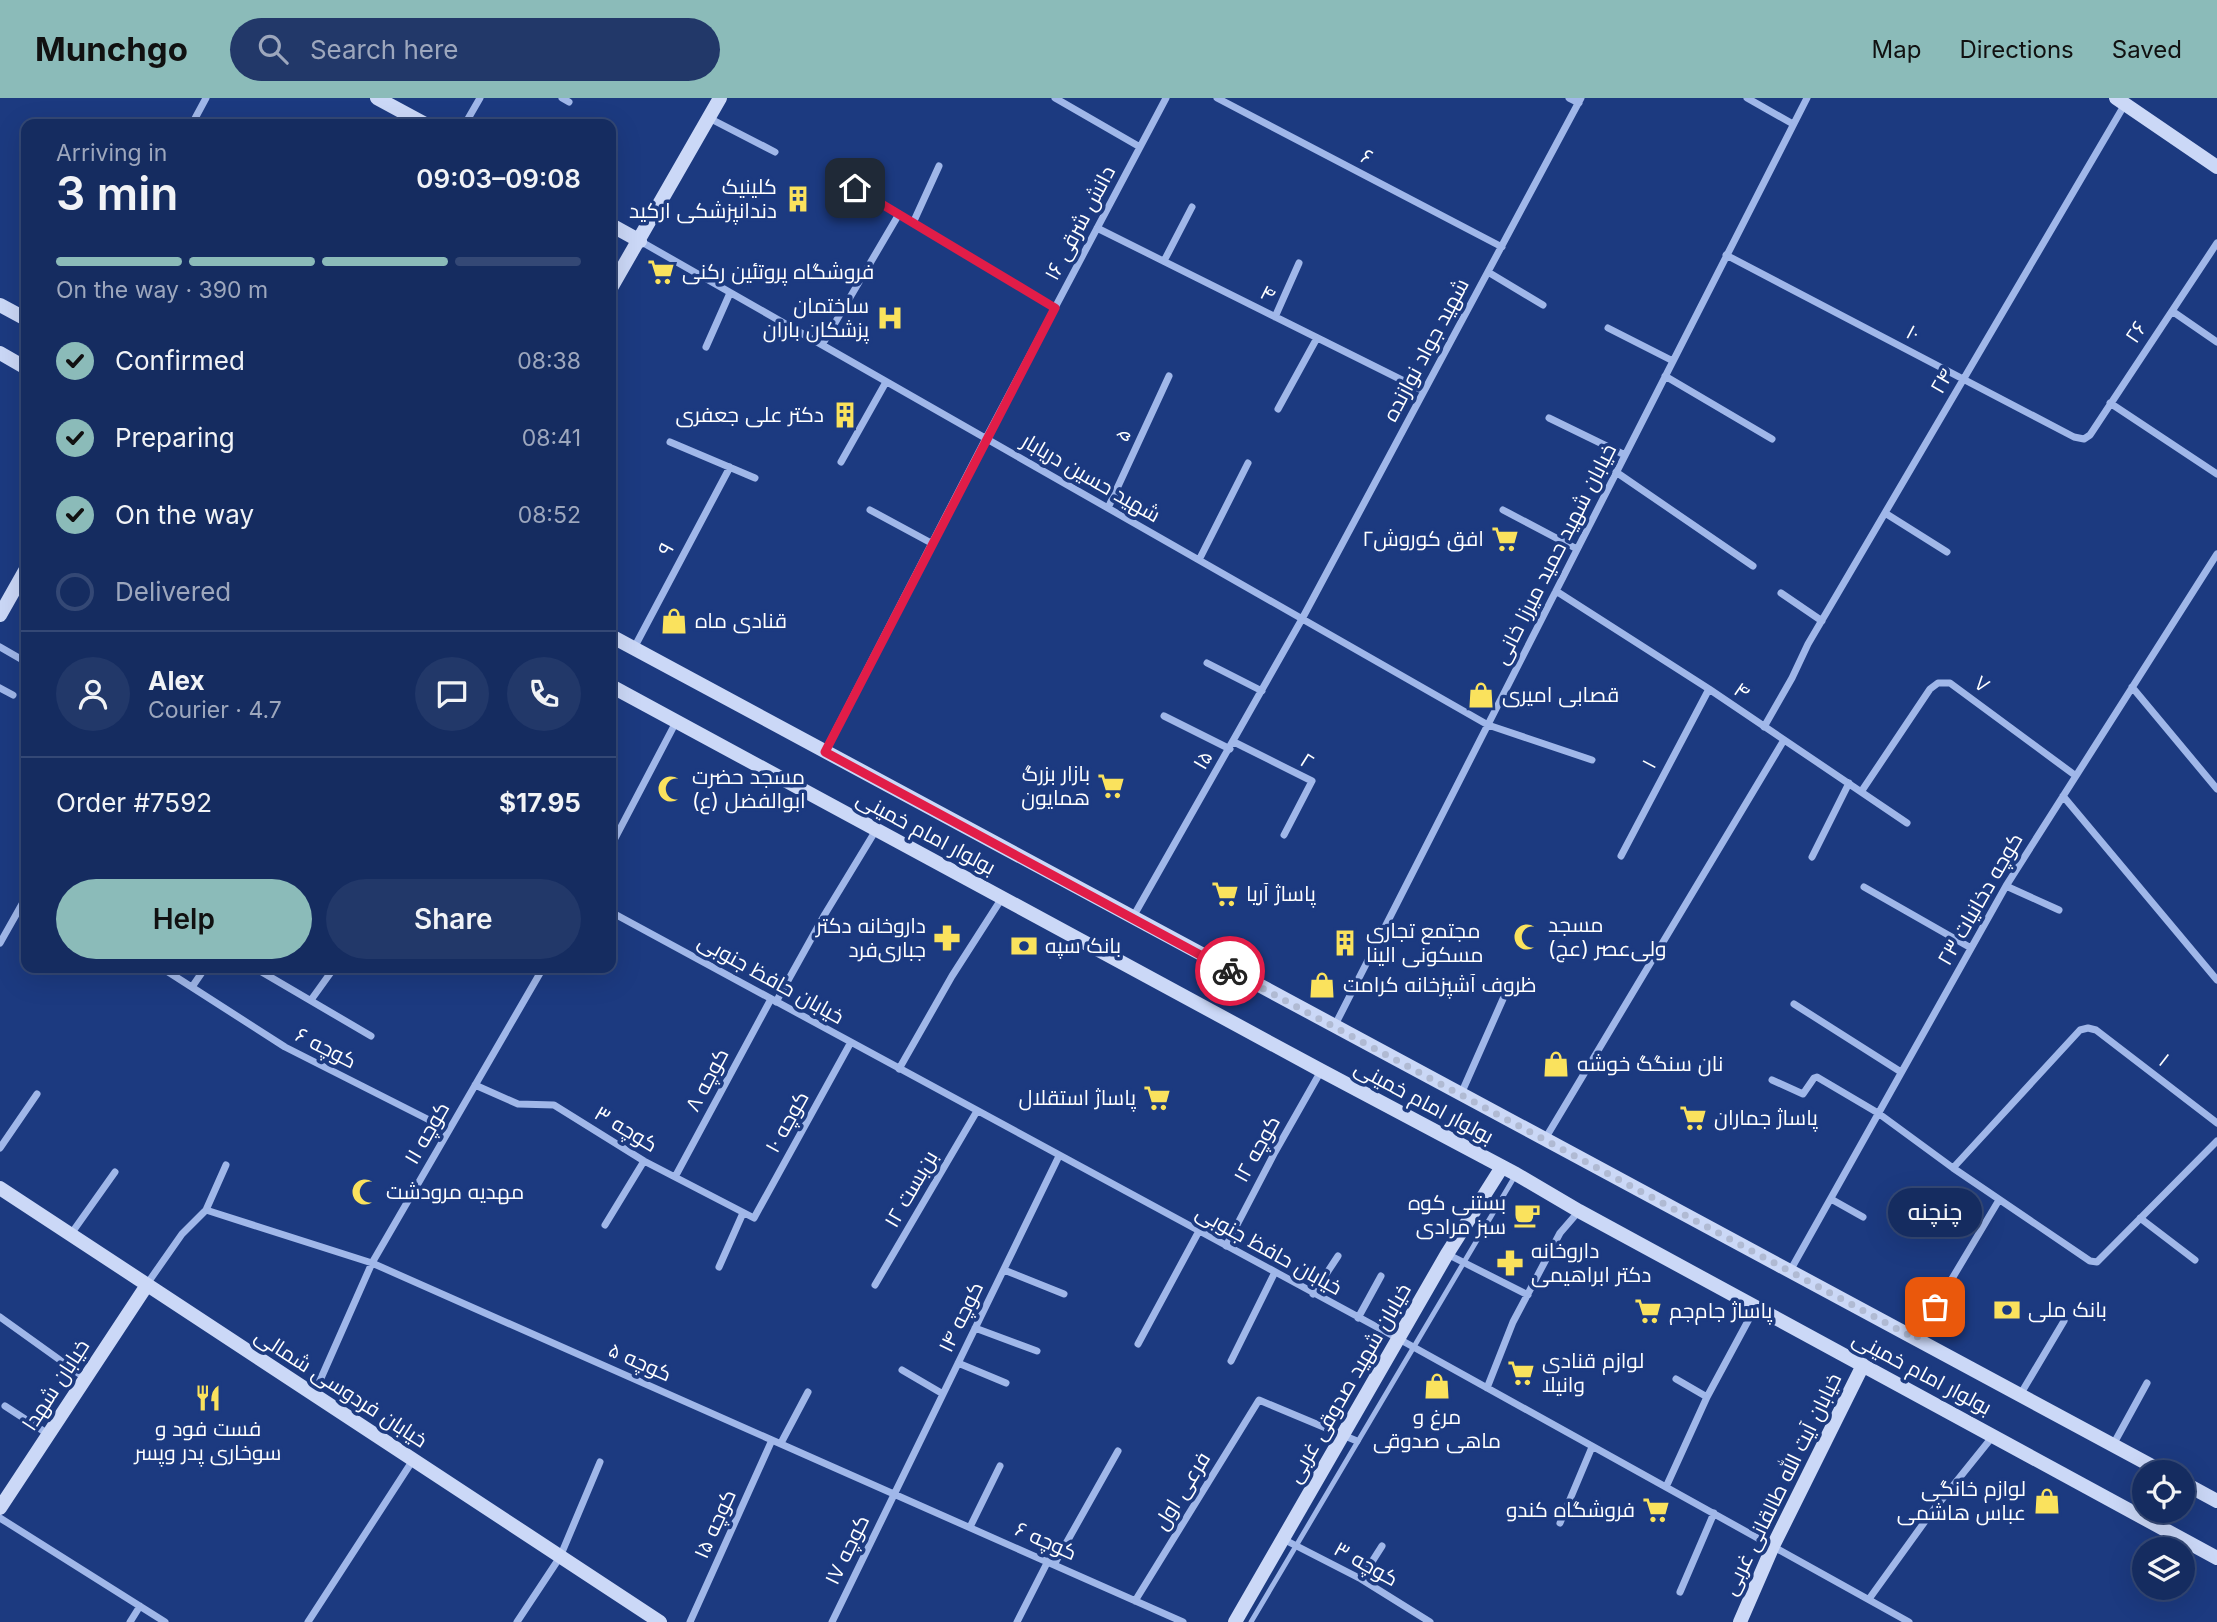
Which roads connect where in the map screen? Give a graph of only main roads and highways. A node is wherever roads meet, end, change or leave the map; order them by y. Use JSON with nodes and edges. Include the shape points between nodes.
{"nodes":[{"id":1,"x":377,"y":98,"type":"edge"},
{"id":2,"x":720,"y":98,"type":"edge"},
{"id":3,"x":2120,"y":101,"type":"edge"},
{"id":4,"x":416,"y":119,"type":"edge"},
{"id":5,"x":2217,"y":167,"type":"edge"},
{"id":6,"x":616,"y":228,"type":"edge"},
{"id":7,"x":640,"y":241,"type":"junction"},
{"id":8,"x":616,"y":280,"type":"edge"},
{"id":9,"x":0,"y":305,"type":"edge"},
{"id":10,"x":21,"y":316,"type":"edge"},
{"id":11,"x":0,"y":353,"type":"edge"},
{"id":12,"x":21,"y":365,"type":"edge"},
{"id":13,"x":21,"y":578,"type":"edge"},
{"id":14,"x":0,"y":615,"type":"edge"},
{"id":15,"x":616,"y":639,"type":"edge"},
{"id":16,"x":616,"y":689,"type":"edge"},
{"id":17,"x":1502,"y":1167,"type":"junction"},
{"id":18,"x":1,"y":1192,"type":"edge"},
{"id":19,"x":147,"y":1285,"type":"junction"},
{"id":20,"x":1863,"y":1365,"type":"junction"},
{"id":21,"x":2141,"y":1460,"type":"edge"},
{"id":22,"x":2195,"y":1489,"type":"edge"},
{"id":23,"x":2217,"y":1501,"type":"edge"},
{"id":24,"x":0,"y":1508,"type":"edge"},
{"id":25,"x":2217,"y":1558,"type":"edge"},
{"id":26,"x":660,"y":1622,"type":"edge"},
{"id":27,"x":1234,"y":1622,"type":"edge"},
{"id":28,"x":1740,"y":1622,"type":"edge"}],
"edges":[{"from":1,"to":4,"type":"main road"},
{"from":2,"to":7,"type":"main road"},
{"from":3,"to":5,"type":"main road"},
{"from":6,"to":7,"type":"main road"},
{"from":7,"to":8,"type":"main road"},
{"from":9,"to":10,"type":"main road"},
{"from":11,"to":12,"type":"main road"},
{"from":13,"to":14,"type":"main road"},
{"from":15,"to":21,"type":"main road","name":"بولوار امام خمینی"},
{"from":16,"to":17,"type":"main road","name":"بولوار امام خمینی"},
{"from":17,"to":20,"type":"main road","name":"بولوار امام خمینی"},
{"from":17,"to":27,"type":"main road","name":"خیابان شهید صدوقی غربی","via":[[1343,1434],[1289,1542]]},
{"from":18,"to":19,"type":"main road","name":"خیابان فردوسی شمالی"},
{"from":19,"to":24,"type":"main road","name":"خیابان شهدا"},
{"from":19,"to":26,"type":"main road","name":"خیابان فردوسی شمالی"},
{"from":20,"to":25,"type":"main road","name":"بولوار امام خمینی"},
{"from":20,"to":28,"type":"main road","name":"خیابان آیت الله طالقانی غربی"},
{"from":22,"to":23,"type":"main road"}]}
